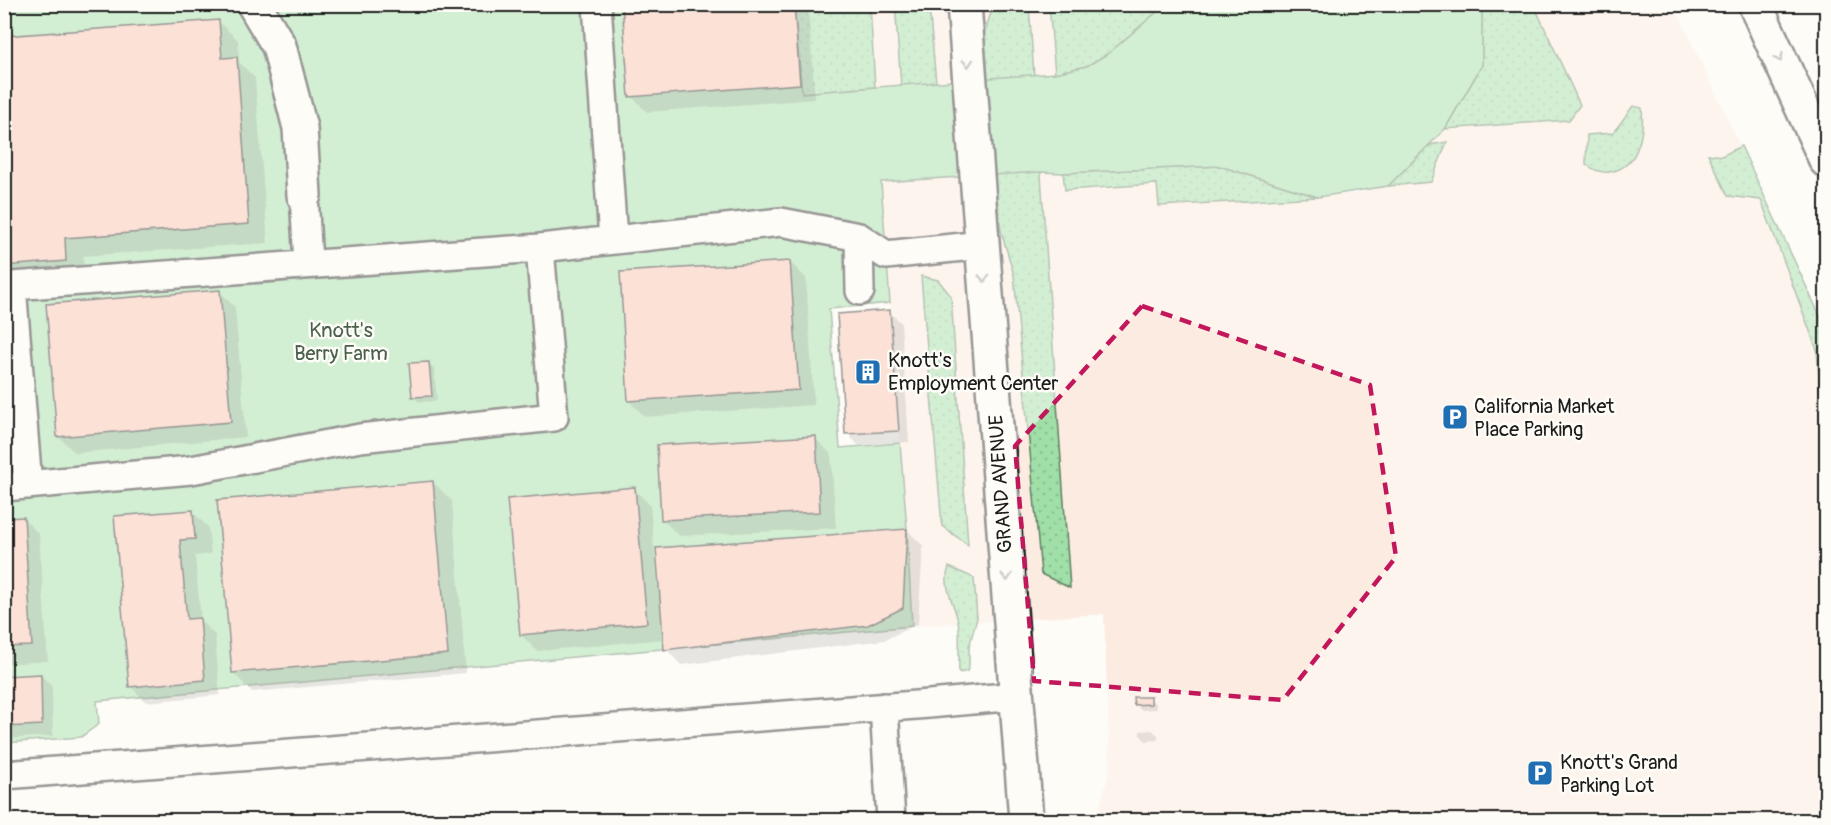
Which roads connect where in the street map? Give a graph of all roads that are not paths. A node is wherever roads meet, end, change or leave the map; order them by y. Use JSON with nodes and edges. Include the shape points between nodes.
{"nodes":[{"id":1,"x":254,"y":4,"type":"edge"},
{"id":2,"x":597,"y":4,"type":"edge"},
{"id":3,"x":964,"y":4,"type":"edge"},
{"id":4,"x":1755,"y":4,"type":"edge"},
{"id":5,"x":1827,"y":160,"type":"edge"},
{"id":6,"x":304,"y":195,"type":"joint"},
{"id":7,"x":858,"y":237,"type":"junction"},
{"id":8,"x":613,"y":240,"type":"junction"},
{"id":9,"x":982,"y":245,"type":"junction"},
{"id":10,"x":540,"y":248,"type":"junction"},
{"id":11,"x":308,"y":263,"type":"junction"},
{"id":12,"x":8,"y":286,"type":"edge"},
{"id":13,"x":860,"y":291,"type":"dead end"},
{"id":14,"x":16,"y":486,"type":"edge"},
{"id":15,"x":1016,"y":696,"type":"junction"},
{"id":16,"x":884,"y":708,"type":"junction"},
{"id":17,"x":4,"y":775,"type":"edge"},
{"id":18,"x":891,"y":820,"type":"edge"},
{"id":19,"x":1026,"y":820,"type":"edge"}],
"edges":[{"from":1,"to":6,"type":"street","via":[[282,56],[300,128]]},
{"from":2,"to":8,"type":"lane"},
{"from":3,"to":9,"type":"street","name":"GRAND AVENUE","one_way":true},
{"from":4,"to":5,"type":"street","one_way":true},
{"from":6,"to":11,"type":"lane"},
{"from":7,"to":8,"type":"lane","via":[[781,222]]},
{"from":7,"to":9,"type":"lane","via":[[886,255]]},
{"from":7,"to":13,"type":"lane"},
{"from":8,"to":10,"type":"lane"},
{"from":9,"to":15,"type":"street","name":"GRAND AVENUE","one_way":true},
{"from":10,"to":11,"type":"lane"},
{"from":10,"to":14,"type":"lane","via":[[554,417],[360,438],[191,470]]},
{"from":11,"to":12,"type":"lane"},
{"from":12,"to":14,"type":"lane"},
{"from":15,"to":16,"type":"lane"},
{"from":15,"to":19,"type":"street","name":"GRAND AVENUE"},
{"from":16,"to":17,"type":"lane"},
{"from":16,"to":18,"type":"lane"}]}
